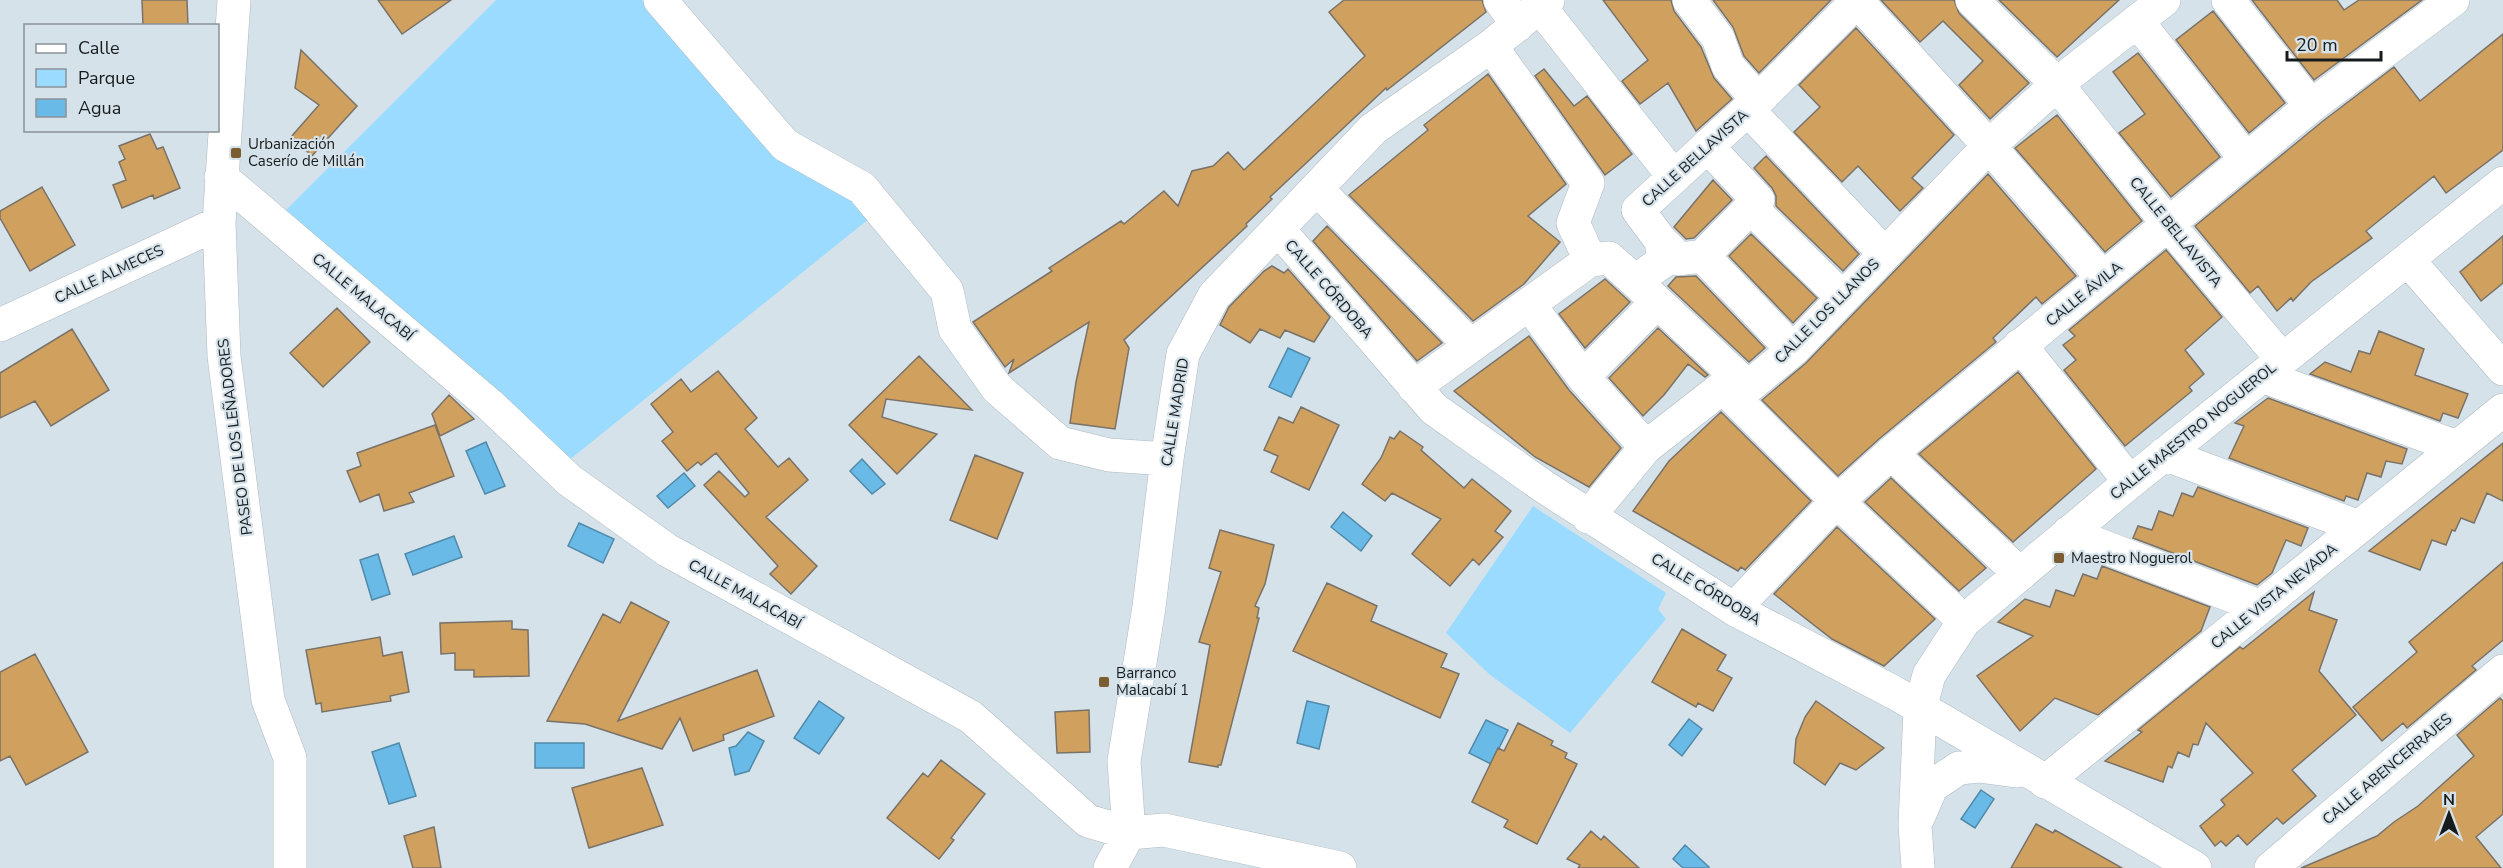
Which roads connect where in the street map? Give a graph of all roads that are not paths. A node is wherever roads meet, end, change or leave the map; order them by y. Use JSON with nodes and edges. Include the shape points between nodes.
{"nodes":[{"id":1,"x":234,"y":0,"type":"edge"},
{"id":2,"x":660,"y":0,"type":"edge"},
{"id":3,"x":1689,"y":0,"type":"edge"},
{"id":4,"x":1972,"y":0,"type":"edge"},
{"id":5,"x":2228,"y":0,"type":"edge"},
{"id":6,"x":1857,"y":1,"type":"edge"},
{"id":7,"x":2447,"y":2,"type":"edge"},
{"id":8,"x":2155,"y":6,"type":"edge"},
{"id":9,"x":1526,"y":8,"type":"edge"},
{"id":10,"x":1491,"y":46,"type":"junction"},
{"id":11,"x":2057,"y":84,"type":"junction"},
{"id":12,"x":1753,"y":105,"type":"junction"},
{"id":13,"x":2311,"y":106,"type":"junction"},
{"id":14,"x":1707,"y":146,"type":"junction"},
{"id":15,"x":1989,"y":146,"type":"junction"},
{"id":16,"x":2246,"y":159,"type":"junction"},
{"id":17,"x":221,"y":177,"type":"junction"},
{"id":18,"x":1674,"y":177,"type":"junction"},
{"id":19,"x":2503,"y":183,"type":"edge"},
{"id":20,"x":1317,"y":189,"type":"junction"},
{"id":21,"x":1751,"y":208,"type":"junction"},
{"id":22,"x":219,"y":223,"type":"junction"},
{"id":23,"x":2168,"y":224,"type":"junction"},
{"id":24,"x":1279,"y":230,"type":"junction"},
{"id":25,"x":1661,"y":241,"type":"junction"},
{"id":26,"x":1884,"y":253,"type":"junction"},
{"id":27,"x":1703,"y":256,"type":"junction"},
{"id":28,"x":1590,"y":260,"type":"junction"},
{"id":29,"x":2408,"y":260,"type":"junction"},
{"id":30,"x":2103,"y":278,"type":"junction"},
{"id":31,"x":1646,"y":292,"type":"junction"},
{"id":32,"x":1843,"y":298,"type":"junction"},
{"id":33,"x":1529,"y":304,"type":"junction"},
{"id":34,"x":0,"y":325,"type":"edge"},
{"id":35,"x":2020,"y":345,"type":"junction"},
{"id":36,"x":1471,"y":346,"type":"junction"},
{"id":37,"x":1793,"y":350,"type":"junction"},
{"id":38,"x":2272,"y":367,"type":"junction"},
{"id":39,"x":2503,"y":369,"type":"edge"},
{"id":40,"x":1583,"y":377,"type":"junction"},
{"id":41,"x":1414,"y":387,"type":"junction"},
{"id":42,"x":1735,"y":387,"type":"junction"},
{"id":43,"x":2503,"y":410,"type":"edge"},
{"id":44,"x":1646,"y":447,"type":"junction"},
{"id":45,"x":2457,"y":447,"type":"junction"},
{"id":46,"x":1890,"y":453,"type":"junction"},
{"id":47,"x":2164,"y":454,"type":"junction"},
{"id":48,"x":1167,"y":459,"type":"junction"},
{"id":49,"x":2130,"y":482,"type":"junction"},
{"id":50,"x":1838,"y":502,"type":"junction"},
{"id":51,"x":1588,"y":517,"type":"junction"},
{"id":52,"x":2359,"y":527,"type":"junction"},
{"id":53,"x":2068,"y":532,"type":"junction"},
{"id":54,"x":2019,"y":573,"type":"junction"},
{"id":55,"x":2261,"y":607,"type":"junction"},
{"id":56,"x":1734,"y":609,"type":"junction"},
{"id":57,"x":1964,"y":621,"type":"junction"},
{"id":58,"x":2503,"y":671,"type":"edge"},
{"id":59,"x":1920,"y":709,"type":"junction"},
{"id":60,"x":2037,"y":777,"type":"junction"},
{"id":61,"x":1915,"y":825,"type":"junction"},
{"id":62,"x":1129,"y":833,"type":"junction"},
{"id":63,"x":290,"y":868,"type":"edge"},
{"id":64,"x":1110,"y":868,"type":"edge"},
{"id":65,"x":1340,"y":868,"type":"edge"},
{"id":66,"x":1918,"y":868,"type":"edge"},
{"id":67,"x":2195,"y":868,"type":"edge"},
{"id":68,"x":2271,"y":868,"type":"edge"}],
"edges":[{"from":1,"to":17,"type":"street","name":"PASEO DE LOS LEÑADORES"},
{"from":2,"to":48,"type":"street","via":[[785,145],[862,188],[947,291],[955,328],[997,388],[1060,443],[1109,455]]},
{"from":3,"to":12,"type":"street","via":[[1718,38],[1728,66]]},
{"from":4,"to":11,"type":"street","name":"CALLE BELLAVISTA"},
{"from":5,"to":13,"type":"street"},
{"from":6,"to":12,"type":"street","name":"CALLE BELLAVISTA"},
{"from":6,"to":15,"type":"street"},
{"from":7,"to":13,"type":"street","name":"CALLE ÁVILA"},
{"from":8,"to":11,"type":"street","name":"CALLE LOS LLANOS"},
{"from":8,"to":16,"type":"street"},
{"from":9,"to":10,"type":"street","name":"CALLE MADRID"},
{"from":9,"to":18,"type":"street"},
{"from":10,"to":20,"type":"street","name":"CALLE MADRID","via":[[1374,129]]},
{"from":10,"to":28,"type":"street","via":[[1588,183],[1573,223]]},
{"from":11,"to":15,"type":"street","name":"CALLE LOS LLANOS"},
{"from":11,"to":23,"type":"street","name":"CALLE BELLAVISTA"},
{"from":12,"to":14,"type":"street","name":"CALLE BELLAVISTA"},
{"from":12,"to":26,"type":"street"},
{"from":13,"to":16,"type":"street","name":"CALLE ÁVILA"},
{"from":14,"to":18,"type":"street","name":"CALLE BELLAVISTA"},
{"from":14,"to":21,"type":"street","via":[[1758,200]]},
{"from":15,"to":26,"type":"street","name":"CALLE LOS LLANOS"},
{"from":15,"to":30,"type":"street"},
{"from":16,"to":23,"type":"street","name":"CALLE ÁVILA"},
{"from":17,"to":22,"type":"street","name":"PASEO DE LOS LEÑADORES"},
{"from":17,"to":62,"type":"street","name":"CALLE MALACABÍ","via":[[490,405],[578,487],[666,550],[971,717],[1088,821]]},
{"from":18,"to":25,"type":"street","name":"CALLE BELLAVISTA","via":[[1638,210]]},
{"from":19,"to":29,"type":"street","name":"CALLE MAESTRO NOGUEROL"},
{"from":20,"to":24,"type":"street","name":"CALLE MADRID"},
{"from":20,"to":36,"type":"street"},
{"from":21,"to":27,"type":"street"},
{"from":21,"to":32,"type":"street"},
{"from":22,"to":34,"type":"street","name":"CALLE ALMECES"},
{"from":22,"to":63,"type":"street","name":"PASEO DE LOS LEÑADORES","via":[[224,356],[264,676],[268,699],[290,758]]},
{"from":23,"to":30,"type":"street","name":"CALLE ÁVILA"},
{"from":23,"to":38,"type":"street","name":"CALLE BELLAVISTA"},
{"from":24,"to":41,"type":"street","name":"CALLE CÓRDOBA"},
{"from":24,"to":48,"type":"street","name":"CALLE MADRID","via":[[1214,296],[1183,354]]},
{"from":25,"to":27,"type":"street","via":[[1679,259]]},
{"from":25,"to":31,"type":"street","via":[[1664,261]]},
{"from":26,"to":32,"type":"street","name":"CALLE LOS LLANOS"},
{"from":27,"to":37,"type":"street"},
{"from":28,"to":31,"type":"street","via":[[1609,258]]},
{"from":28,"to":33,"type":"street"},
{"from":29,"to":38,"type":"street","name":"CALLE MAESTRO NOGUEROL"},
{"from":29,"to":39,"type":"street"},
{"from":30,"to":35,"type":"street","name":"CALLE ÁVILA"},
{"from":31,"to":40,"type":"street"},
{"from":31,"to":42,"type":"street"},
{"from":32,"to":37,"type":"street","name":"CALLE LOS LLANOS"},
{"from":33,"to":36,"type":"street"},
{"from":33,"to":40,"type":"street"},
{"from":35,"to":46,"type":"street","name":"CALLE ÁVILA"},
{"from":35,"to":49,"type":"street"},
{"from":36,"to":41,"type":"street"},
{"from":37,"to":42,"type":"street","name":"CALLE LOS LLANOS"},
{"from":38,"to":45,"type":"street"},
{"from":38,"to":47,"type":"street","name":"CALLE MAESTRO NOGUEROL"},
{"from":40,"to":44,"type":"street"},
{"from":41,"to":51,"type":"street","name":"CALLE CÓRDOBA","via":[[1434,409]]},
{"from":42,"to":44,"type":"street","name":"CALLE LOS LLANOS"},
{"from":42,"to":50,"type":"street"},
{"from":43,"to":45,"type":"street","name":"CALLE VISTA NEVADA"},
{"from":44,"to":51,"type":"street","name":"CALLE LOS LLANOS"},
{"from":45,"to":52,"type":"street","name":"CALLE VISTA NEVADA"},
{"from":46,"to":50,"type":"street","name":"CALLE ÁVILA"},
{"from":46,"to":54,"type":"street"},
{"from":47,"to":49,"type":"street","name":"CALLE MAESTRO NOGUEROL"},
{"from":47,"to":52,"type":"street"},
{"from":48,"to":62,"type":"street","name":"CALLE MADRID","via":[[1149,607],[1124,761]]},
{"from":49,"to":53,"type":"street","name":"CALLE MAESTRO NOGUEROL"},
{"from":50,"to":56,"type":"street","name":"CALLE ÁVILA"},
{"from":50,"to":57,"type":"street"},
{"from":51,"to":56,"type":"street","name":"CALLE CÓRDOBA"},
{"from":52,"to":55,"type":"street","name":"CALLE VISTA NEVADA"},
{"from":53,"to":54,"type":"street","name":"CALLE MAESTRO NOGUEROL"},
{"from":53,"to":55,"type":"street"},
{"from":54,"to":57,"type":"street","name":"CALLE MAESTRO NOGUEROL"},
{"from":55,"to":60,"type":"street","name":"CALLE VISTA NEVADA"},
{"from":56,"to":59,"type":"street","name":"CALLE CÓRDOBA"},
{"from":57,"to":59,"type":"street","name":"CALLE MAESTRO NOGUEROL","via":[[1929,675]]},
{"from":58,"to":68,"type":"street","name":"CALLE ABENCERRAJES"},
{"from":59,"to":60,"type":"street","name":"CALLE CÓRDOBA"},
{"from":59,"to":61,"type":"street"},
{"from":60,"to":61,"type":"street","via":[[1978,766],[1959,768],[1932,786]]},
{"from":60,"to":67,"type":"street","name":"CALLE CÓRDOBA"},
{"from":61,"to":66,"type":"street"},
{"from":62,"to":64,"type":"street"},
{"from":62,"to":65,"type":"street","name":"CALLE MALACABÍ","via":[[1164,830]]}]}
